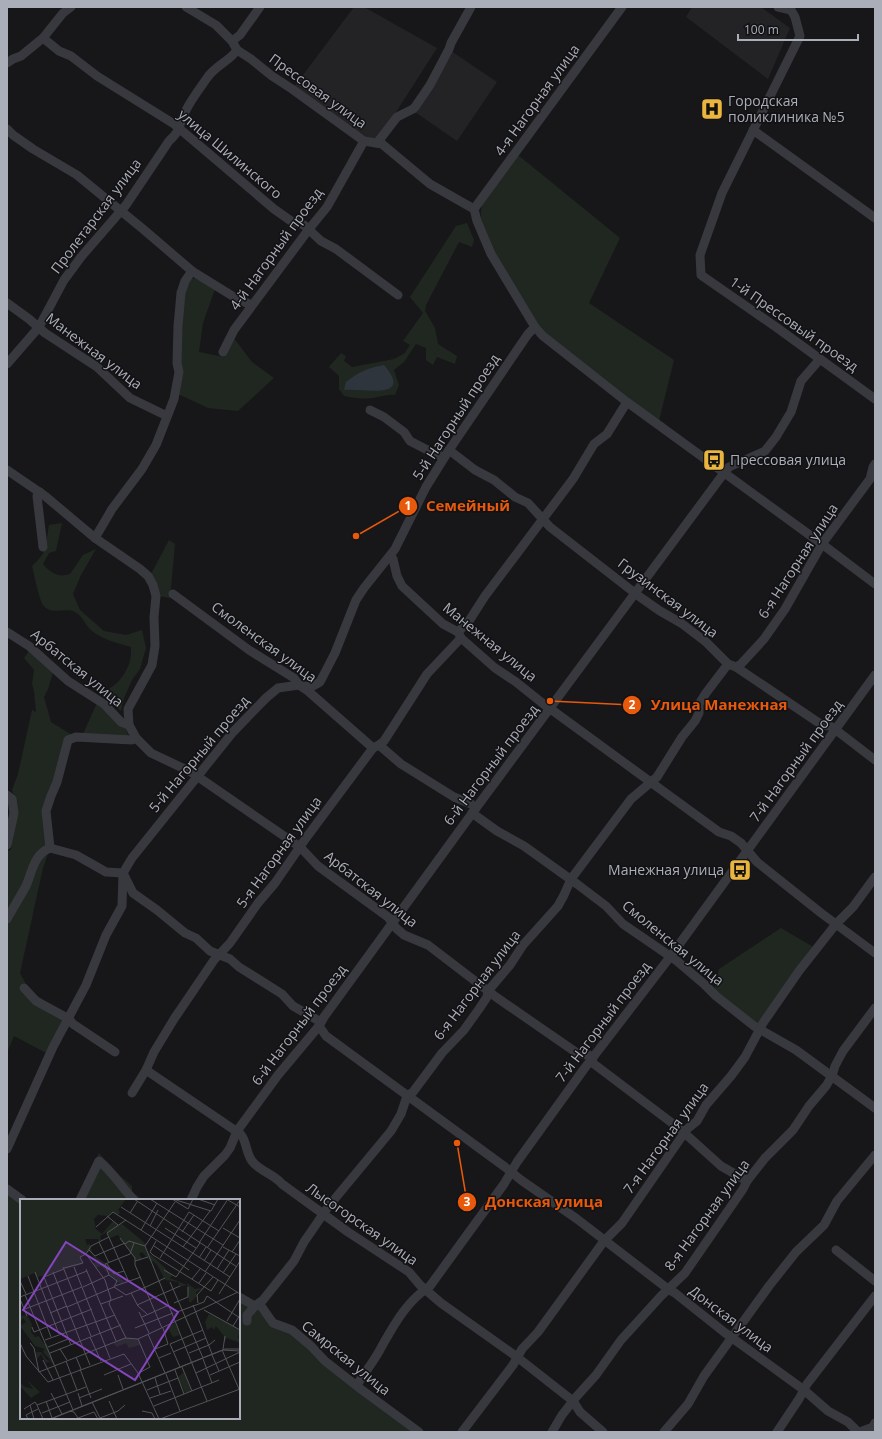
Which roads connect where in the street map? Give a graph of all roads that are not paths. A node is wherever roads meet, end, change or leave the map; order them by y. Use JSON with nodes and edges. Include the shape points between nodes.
{"nodes":[{"id":1,"x":71,"y":7,"type":"edge"},
{"id":2,"x":186,"y":7,"type":"edge"},
{"id":3,"x":260,"y":7,"type":"edge"},
{"id":4,"x":471,"y":7,"type":"edge"},
{"id":5,"x":622,"y":7,"type":"edge"},
{"id":6,"x":778,"y":7,"type":"edge"},
{"id":7,"x":792,"y":8,"type":"edge"},
{"id":8,"x":43,"y":38,"type":"junction"},
{"id":9,"x":232,"y":41,"type":"junction"},
{"id":10,"x":237,"y":50,"type":"junction"},
{"id":11,"x":7,"y":63,"type":"edge"},
{"id":12,"x":7,"y":129,"type":"edge"},
{"id":13,"x":180,"y":129,"type":"junction"},
{"id":14,"x":753,"y":130,"type":"junction"},
{"id":15,"x":364,"y":141,"type":"junction"},
{"id":16,"x":377,"y":143,"type":"junction"},
{"id":17,"x":474,"y":209,"type":"junction"},
{"id":18,"x":120,"y":210,"type":"junction"},
{"id":19,"x":875,"y":218,"type":"edge"},
{"id":20,"x":309,"y":229,"type":"junction"},
{"id":21,"x":192,"y":271,"type":"junction"},
{"id":22,"x":398,"y":295,"type":"dead end"},
{"id":23,"x":7,"y":303,"type":"edge"},
{"id":24,"x":252,"y":305,"type":"junction"},
{"id":25,"x":38,"y":327,"type":"junction"},
{"id":26,"x":535,"y":327,"type":"junction"},
{"id":27,"x":223,"y":352,"type":"dead end"},
{"id":28,"x":820,"y":358,"type":"junction"},
{"id":29,"x":7,"y":364,"type":"edge"},
{"id":30,"x":875,"y":399,"type":"edge"},
{"id":31,"x":627,"y":402,"type":"junction"},
{"id":32,"x":370,"y":410,"type":"dead end"},
{"id":33,"x":167,"y":416,"type":"junction"},
{"id":34,"x":446,"y":454,"type":"junction"},
{"id":35,"x":875,"y":464,"type":"edge"},
{"id":36,"x":7,"y":470,"type":"edge"},
{"id":37,"x":724,"y":473,"type":"junction"},
{"id":38,"x":40,"y":492,"type":"junction"},
{"id":39,"x":543,"y":518,"type":"junction"},
{"id":40,"x":95,"y":538,"type":"junction"},
{"id":41,"x":822,"y":544,"type":"junction"},
{"id":42,"x":43,"y":547,"type":"dead end"},
{"id":43,"x":390,"y":556,"type":"junction"},
{"id":44,"x":875,"y":584,"type":"edge"},
{"id":45,"x":636,"y":592,"type":"junction"},
{"id":46,"x":173,"y":594,"type":"dead end"},
{"id":47,"x":7,"y":632,"type":"edge"},
{"id":48,"x":460,"y":635,"type":"junction"},
{"id":49,"x":732,"y":665,"type":"junction"},
{"id":50,"x":875,"y":675,"type":"edge"},
{"id":51,"x":299,"y":685,"type":"junction"},
{"id":52,"x":550,"y":709,"type":"junction"},
{"id":53,"x":129,"y":725,"type":"junction"},
{"id":54,"x":836,"y":730,"type":"junction"},
{"id":55,"x":136,"y":738,"type":"junction"},
{"id":56,"x":376,"y":747,"type":"junction"},
{"id":57,"x":875,"y":760,"type":"edge"},
{"id":58,"x":196,"y":777,"type":"junction"},
{"id":59,"x":651,"y":782,"type":"junction"},
{"id":60,"x":9,"y":797,"type":"edge"},
{"id":61,"x":474,"y":810,"type":"junction"},
{"id":62,"x":7,"y":845,"type":"edge"},
{"id":63,"x":50,"y":848,"type":"junction"},
{"id":64,"x":300,"y":848,"type":"junction"},
{"id":65,"x":748,"y":852,"type":"junction"},
{"id":66,"x":123,"y":874,"type":"junction"},
{"id":67,"x":875,"y":877,"type":"edge"},
{"id":68,"x":570,"y":879,"type":"junction"},
{"id":69,"x":7,"y":919,"type":"edge"},
{"id":70,"x":392,"y":923,"type":"junction"},
{"id":71,"x":836,"y":924,"type":"junction"},
{"id":72,"x":875,"y":953,"type":"edge"},
{"id":73,"x":220,"y":956,"type":"junction"},
{"id":74,"x":670,"y":957,"type":"junction"},
{"id":75,"x":24,"y":988,"type":"dead end"},
{"id":76,"x":488,"y":991,"type":"junction"},
{"id":77,"x":875,"y":1008,"type":"edge"},
{"id":78,"x":69,"y":1019,"type":"junction"},
{"id":79,"x":320,"y":1024,"type":"junction"},
{"id":80,"x":759,"y":1030,"type":"junction"},
{"id":81,"x":115,"y":1052,"type":"dead end"},
{"id":82,"x":592,"y":1060,"type":"junction"},
{"id":83,"x":146,"y":1070,"type":"junction"},
{"id":84,"x":832,"y":1076,"type":"junction"},
{"id":85,"x":132,"y":1092,"type":"dead end"},
{"id":86,"x":407,"y":1096,"type":"junction"},
{"id":87,"x":875,"y":1108,"type":"edge"},
{"id":88,"x":237,"y":1131,"type":"junction"},
{"id":89,"x":685,"y":1133,"type":"junction"},
{"id":90,"x":7,"y":1149,"type":"edge"},
{"id":91,"x":875,"y":1155,"type":"edge"},
{"id":92,"x":512,"y":1172,"type":"junction"},
{"id":93,"x":747,"y":1181,"type":"junction"},
{"id":94,"x":7,"y":1188,"type":"edge"},
{"id":95,"x":21,"y":1199,"type":"edge"},
{"id":96,"x":80,"y":1199,"type":"edge"},
{"id":97,"x":133,"y":1199,"type":"edge"},
{"id":98,"x":191,"y":1199,"type":"edge"},
{"id":99,"x":324,"y":1214,"type":"junction"},
{"id":100,"x":604,"y":1241,"type":"junction"},
{"id":101,"x":836,"y":1250,"type":"dead end"},
{"id":102,"x":875,"y":1281,"type":"edge"},
{"id":103,"x":668,"y":1289,"type":"junction"},
{"id":104,"x":425,"y":1290,"type":"junction"},
{"id":105,"x":875,"y":1296,"type":"edge"},
{"id":106,"x":240,"y":1297,"type":"edge"},
{"id":107,"x":257,"y":1304,"type":"junction"},
{"id":108,"x":247,"y":1321,"type":"dead end"},
{"id":109,"x":731,"y":1337,"type":"junction"},
{"id":110,"x":517,"y":1357,"type":"junction"},
{"id":111,"x":357,"y":1385,"type":"junction"},
{"id":112,"x":804,"y":1390,"type":"junction"},
{"id":113,"x":573,"y":1401,"type":"junction"},
{"id":114,"x":875,"y":1423,"type":"edge"},
{"id":115,"x":419,"y":1432,"type":"edge"},
{"id":116,"x":462,"y":1432,"type":"edge"},
{"id":117,"x":552,"y":1432,"type":"edge"},
{"id":118,"x":603,"y":1432,"type":"edge"},
{"id":119,"x":664,"y":1432,"type":"edge"},
{"id":120,"x":776,"y":1432,"type":"edge"},
{"id":121,"x":859,"y":1432,"type":"edge"}],
"edges":[{"from":1,"to":8,"type":"street"},
{"from":2,"to":9,"type":"street","name":"Прессовая улица","via":[[216,25]]},
{"from":3,"to":9,"type":"street","via":[[240,35]]},
{"from":4,"to":16,"type":"street","via":[[430,85],[415,107],[397,117]]},
{"from":5,"to":17,"type":"street","name":"4-я Нагорная улица"},
{"from":6,"to":7,"type":"street"},
{"from":7,"to":14,"type":"street","via":[[800,36]]},
{"from":8,"to":11,"type":"street","via":[[21,56]]},
{"from":8,"to":13,"type":"street","name":"улица Шилинского"},
{"from":9,"to":10,"type":"street","name":"Прессовая улица"},
{"from":10,"to":13,"type":"street","name":"Пролетарская улица","via":[[208,76],[185,112]]},
{"from":10,"to":15,"type":"street","name":"Прессовая улица"},
{"from":12,"to":18,"type":"street","via":[[33,149],[77,175]]},
{"from":13,"to":18,"type":"street","name":"Пролетарская улица"},
{"from":13,"to":20,"type":"street","name":"улица Шилинского","via":[[274,209]]},
{"from":14,"to":19,"type":"street"},
{"from":14,"to":28,"type":"street","name":"1-й Прессовый проезд","via":[[720,200],[700,255],[701,275]]},
{"from":15,"to":16,"type":"street","name":"Прессовая улица"},
{"from":15,"to":20,"type":"street","name":"4-й Нагорный проезд","via":[[328,207]]},
{"from":16,"to":17,"type":"street","name":"Прессовая улица","via":[[382,144],[430,184]]},
{"from":17,"to":26,"type":"street","via":[[491,254]]},
{"from":18,"to":21,"type":"street"},
{"from":18,"to":25,"type":"street","name":"Пролетарская улица","via":[[64,280]]},
{"from":20,"to":22,"type":"street","name":"улица Шилинского"},
{"from":20,"to":24,"type":"street","name":"4-й Нагорный проезд"},
{"from":21,"to":24,"type":"street","via":[[239,300]]},
{"from":21,"to":33,"type":"street","via":[[181,293],[178,384]]},
{"from":23,"to":25,"type":"street","name":"Манежная улица"},
{"from":24,"to":27,"type":"street","name":"4-й Нагорный проезд","via":[[234,330]]},
{"from":25,"to":29,"type":"street","name":"Пролетарская улица"},
{"from":25,"to":33,"type":"street","name":"Манежная улица","via":[[97,367],[130,398]]},
{"from":26,"to":31,"type":"street"},
{"from":26,"to":34,"type":"street","name":"5-й Нагорный проезд"},
{"from":28,"to":30,"type":"street","name":"1-й Прессовый проезд"},
{"from":28,"to":37,"type":"street","name":"6-й Нагорный проезд","via":[[801,381],[791,412],[776,437],[764,451],[729,467]]},
{"from":31,"to":37,"type":"street"},
{"from":31,"to":39,"type":"street","name":"5-я Нагорная улица","via":[[607,434],[594,444],[573,479]]},
{"from":32,"to":34,"type":"street","name":"Грузинская улица","via":[[404,432],[410,441],[435,454]]},
{"from":33,"to":40,"type":"street","via":[[156,445],[142,469],[112,508]]},
{"from":34,"to":39,"type":"street","name":"Грузинская улица","via":[[494,480],[515,497],[528,503]]},
{"from":34,"to":43,"type":"street","name":"5-й Нагорный проезд"},
{"from":35,"to":41,"type":"street","name":"6-я Нагорная улица","via":[[870,479]]},
{"from":36,"to":38,"type":"street"},
{"from":37,"to":41,"type":"street"},
{"from":37,"to":45,"type":"street","name":"6-й Нагорный проезд"},
{"from":38,"to":40,"type":"street"},
{"from":38,"to":42,"type":"street","via":[[37,496]]},
{"from":39,"to":45,"type":"street","name":"Грузинская улица"},
{"from":39,"to":48,"type":"street","name":"5-я Нагорная улица","via":[[485,596]]},
{"from":40,"to":53,"type":"street","via":[[148,576],[156,596],[152,665],[128,709]]},
{"from":41,"to":44,"type":"street"},
{"from":41,"to":49,"type":"street","name":"6-я Нагорная улица","via":[[785,609],[764,639],[741,664]]},
{"from":43,"to":48,"type":"street","name":"Манежная улица","via":[[393,558],[402,586],[443,624]]},
{"from":43,"to":51,"type":"street","name":"5-й Нагорный проезд","via":[[356,600],[335,653],[320,682],[311,687]]},
{"from":45,"to":49,"type":"street","name":"Грузинская улица","via":[[660,611],[682,623]]},
{"from":45,"to":52,"type":"street","name":"6-й Нагорный проезд"},
{"from":46,"to":51,"type":"street","name":"Смоленская улица","via":[[249,650],[294,678]]},
{"from":47,"to":53,"type":"street","name":"Арбатская улица","via":[[29,646],[68,681],[104,704],[121,722]]},
{"from":48,"to":52,"type":"street","name":"Манежная улица","via":[[495,668]]},
{"from":48,"to":56,"type":"street","name":"5-я Нагорная улица","via":[[427,674],[403,713]]},
{"from":49,"to":54,"type":"street","name":"Грузинская улица","via":[[822,725]]},
{"from":49,"to":59,"type":"street","name":"6-я Нагорная улица","via":[[706,693],[699,704],[699,713],[695,721]]},
{"from":50,"to":54,"type":"street","name":"7-й Нагорный проезд"},
{"from":51,"to":56,"type":"street","name":"Смоленская улица"},
{"from":51,"to":58,"type":"street","name":"5-й Нагорный проезд","via":[[278,688],[266,698],[246,717]]},
{"from":52,"to":59,"type":"street","name":"Манежная улица"},
{"from":52,"to":61,"type":"street","name":"6-й Нагорный проезд"},
{"from":53,"to":55,"type":"street"},
{"from":54,"to":57,"type":"street","name":"Грузинская улица"},
{"from":54,"to":65,"type":"street","name":"7-й Нагорный проезд"},
{"from":55,"to":58,"type":"street","name":"Арбатская улица","via":[[151,753],[191,772]]},
{"from":55,"to":63,"type":"street","via":[[132,740],[76,737],[68,740],[46,811]]},
{"from":56,"to":61,"type":"street","name":"Смоленская улица","via":[[471,804]]},
{"from":56,"to":64,"type":"street","name":"5-я Нагорная улица"},
{"from":58,"to":64,"type":"street","name":"Арбатская улица"},
{"from":58,"to":66,"type":"street","name":"5-й Нагорный проезд","via":[[132,858]]},
{"from":59,"to":65,"type":"street","name":"Манежная улица","via":[[719,832],[741,843]]},
{"from":59,"to":68,"type":"street","name":"6-я Нагорная улица","via":[[632,799]]},
{"from":60,"to":62,"type":"street","via":[[14,813]]},
{"from":61,"to":68,"type":"street","name":"Смоленская улица","via":[[497,831],[524,846]]},
{"from":61,"to":70,"type":"street","name":"6-й Нагорный проезд"},
{"from":63,"to":66,"type":"street","via":[[76,855],[106,872]]},
{"from":63,"to":69,"type":"street","via":[[44,850],[36,860],[26,886]]},
{"from":64,"to":70,"type":"street","name":"Арбатская улица","via":[[318,866],[379,910]]},
{"from":64,"to":73,"type":"street","name":"5-я Нагорная улица"},
{"from":65,"to":71,"type":"street","name":"Манежная улица","via":[[757,862]]},
{"from":65,"to":74,"type":"street","name":"7-й Нагорный проезд"},
{"from":66,"to":73,"type":"street","name":"Донская улица","via":[[133,893]]},
{"from":66,"to":78,"type":"street","name":"5-й Нагорный проезд","via":[[122,906],[106,935]]},
{"from":67,"to":71,"type":"street","name":"7-я Нагорная улица","via":[[853,907]]},
{"from":68,"to":74,"type":"street","name":"Смоленская улица","via":[[606,906],[623,924]]},
{"from":68,"to":76,"type":"street","name":"6-я Нагорная улица","via":[[558,906],[523,945],[510,966]]},
{"from":70,"to":76,"type":"street","name":"Арбатская улица","via":[[404,934],[428,946]]},
{"from":70,"to":79,"type":"street","name":"6-й Нагорный проезд"},
{"from":71,"to":72,"type":"street","name":"Манежная улица"},
{"from":71,"to":80,"type":"street","name":"7-я Нагорная улица","via":[[799,971]]},
{"from":73,"to":79,"type":"street","name":"Донская улица","via":[[230,959],[282,994],[293,1006]]},
{"from":73,"to":83,"type":"street","name":"5-я Нагорная улица","via":[[214,960],[174,1019]]},
{"from":74,"to":80,"type":"street","name":"Смоленская улица"},
{"from":74,"to":82,"type":"street","name":"7-й Нагорный проезд"},
{"from":75,"to":78,"type":"street","via":[[36,1001]]},
{"from":76,"to":82,"type":"street","name":"Арбатская улица","via":[[576,1053],[589,1055]]},
{"from":76,"to":86,"type":"street","name":"6-я Нагорная улица","via":[[468,1024]]},
{"from":77,"to":84,"type":"street","name":"8-я Нагорная улица","via":[[843,1051]]},
{"from":78,"to":81,"type":"street"},
{"from":78,"to":90,"type":"street","name":"5-й Нагорный проезд","via":[[53,1047]]},
{"from":79,"to":86,"type":"street","name":"Донская улица","via":[[326,1036]]},
{"from":79,"to":88,"type":"street","name":"6-й Нагорный проезд","via":[[278,1074]]},
{"from":80,"to":84,"type":"street","name":"Смоленская улица","via":[[796,1050]]},
{"from":80,"to":89,"type":"street","name":"7-я Нагорная улица","via":[[745,1057]]},
{"from":82,"to":89,"type":"street","name":"Арбатская улица"},
{"from":82,"to":92,"type":"street","name":"7-й Нагорный проезд"},
{"from":83,"to":85,"type":"street","name":"5-я Нагорная улица"},
{"from":83,"to":88,"type":"street","name":"Лысогорская улица"},
{"from":84,"to":87,"type":"street","name":"Смоленская улица"},
{"from":84,"to":93,"type":"street","name":"8-я Нагорная улица","via":[[793,1130],[765,1158]]},
{"from":86,"to":92,"type":"street","name":"Донская улица"},
{"from":86,"to":99,"type":"street","name":"6-я Нагорная улица","via":[[401,1114],[391,1131]]},
{"from":88,"to":98,"type":"street","name":"6-й Нагорный проезд","via":[[230,1148],[204,1176]]},
{"from":88,"to":99,"type":"street","name":"Лысогорская улица","via":[[244,1137],[252,1160]]},
{"from":89,"to":93,"type":"street","name":"Арбатская улица","via":[[721,1166]]},
{"from":89,"to":100,"type":"street","name":"7-я Нагорная улица","via":[[622,1223]]},
{"from":91,"to":109,"type":"street","via":[[837,1201],[824,1224],[796,1252]]},
{"from":92,"to":100,"type":"street","name":"Донская улица"},
{"from":92,"to":104,"type":"street","name":"7-й Нагорный проезд"},
{"from":93,"to":103,"type":"street","name":"8-я Нагорная улица","via":[[685,1273]]},
{"from":94,"to":95,"type":"street"},
{"from":96,"to":97,"type":"street","via":[[99,1161],[111,1170]]},
{"from":99,"to":104,"type":"street","name":"Лысогорская улица","via":[[410,1272]]},
{"from":99,"to":107,"type":"street","name":"6-я Нагорная улица","via":[[294,1261],[264,1300]]},
{"from":100,"to":103,"type":"street","name":"Донская улица"},
{"from":100,"to":110,"type":"street","name":"7-я Нагорная улица"},
{"from":101,"to":102,"type":"street"},
{"from":103,"to":109,"type":"street","name":"Донская улица"},
{"from":103,"to":113,"type":"street","name":"8-я Нагорная улица","via":[[621,1340]]},
{"from":104,"to":110,"type":"street","name":"Лысогорская улица"},
{"from":104,"to":111,"type":"street","name":"7-й Нагорный проезд","via":[[405,1308]]},
{"from":105,"to":112,"type":"street"},
{"from":106,"to":107,"type":"street","name":"Самрская улица"},
{"from":107,"to":108,"type":"street","name":"6-я Нагорная улица","via":[[246,1315]]},
{"from":107,"to":111,"type":"street","name":"Самрская улица","via":[[273,1323],[292,1330],[325,1361]]},
{"from":109,"to":112,"type":"street","name":"Донская улица"},
{"from":109,"to":119,"type":"street","via":[[688,1404]]},
{"from":110,"to":113,"type":"street","name":"Лысогорская улица"},
{"from":110,"to":116,"type":"street","name":"7-я Нагорная улица"},
{"from":111,"to":115,"type":"street","name":"Самрская улица"},
{"from":112,"to":120,"type":"street"},
{"from":112,"to":121,"type":"street","name":"Донская улица","via":[[828,1411],[848,1422]]},
{"from":113,"to":117,"type":"street","name":"8-я Нагорная улица"},
{"from":113,"to":118,"type":"street","name":"Лысогорская улица","via":[[580,1412]]},
{"from":114,"to":121,"type":"street","via":[[873,1427]]}]}
